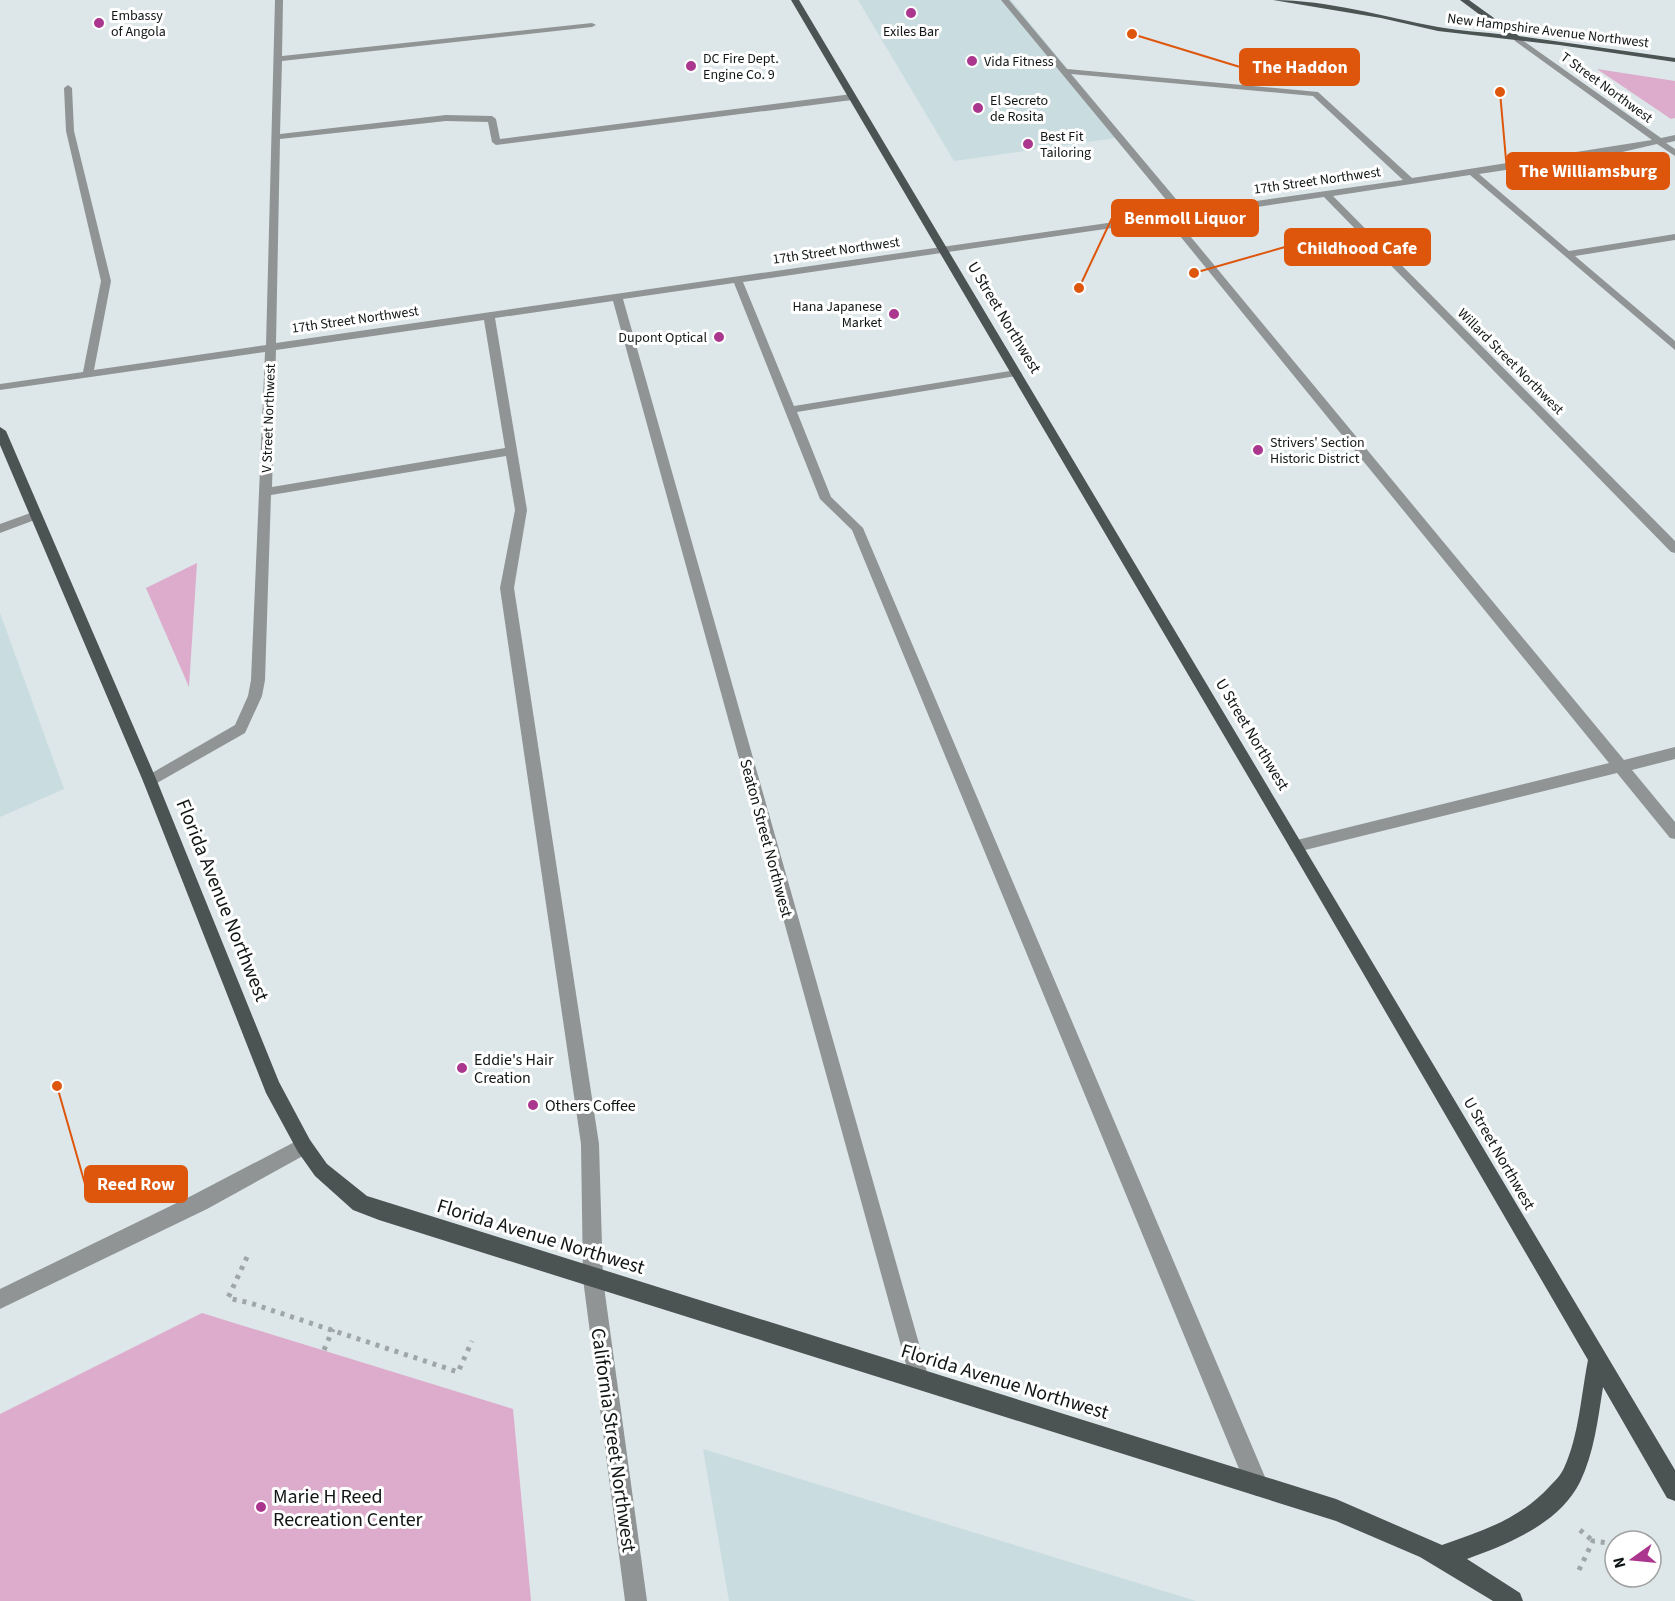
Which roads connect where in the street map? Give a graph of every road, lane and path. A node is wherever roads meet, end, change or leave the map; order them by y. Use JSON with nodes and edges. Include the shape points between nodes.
{"nodes":[{"id":1,"x":279,"y":0,"type":"edge"},
{"id":2,"x":795,"y":0,"type":"edge"},
{"id":3,"x":1005,"y":0,"type":"edge"},
{"id":4,"x":1277,"y":0,"type":"edge"},
{"id":5,"x":1464,"y":0,"type":"edge"},
{"id":6,"x":592,"y":25,"type":"dead end"},
{"id":7,"x":1518,"y":39,"type":"junction"},
{"id":8,"x":278,"y":59,"type":"junction"},
{"id":9,"x":1675,"y":60,"type":"edge"},
{"id":10,"x":1064,"y":71,"type":"junction"},
{"id":11,"x":68,"y":88,"type":"dead end"},
{"id":12,"x":852,"y":97,"type":"junction"},
{"id":13,"x":276,"y":137,"type":"junction"},
{"id":14,"x":1675,"y":138,"type":"edge"},
{"id":15,"x":1658,"y":141,"type":"junction"},
{"id":16,"x":1675,"y":153,"type":"edge"},
{"id":17,"x":1472,"y":172,"type":"junction"},
{"id":18,"x":1410,"y":181,"type":"junction"},
{"id":19,"x":1326,"y":194,"type":"junction"},
{"id":20,"x":1183,"y":214,"type":"junction"},
{"id":21,"x":1169,"y":216,"type":"junction"},
{"id":22,"x":1675,"y":237,"type":"edge"},
{"id":23,"x":942,"y":249,"type":"junction"},
{"id":24,"x":1567,"y":254,"type":"junction"},
{"id":25,"x":737,"y":279,"type":"junction"},
{"id":26,"x":617,"y":297,"type":"junction"},
{"id":27,"x":489,"y":315,"type":"junction"},
{"id":28,"x":1675,"y":346,"type":"edge"},
{"id":29,"x":271,"y":347,"type":"junction"},
{"id":30,"x":1016,"y":373,"type":"junction"},
{"id":31,"x":88,"y":374,"type":"junction"},
{"id":32,"x":0,"y":387,"type":"edge"},
{"id":33,"x":789,"y":410,"type":"junction"},
{"id":34,"x":0,"y":431,"type":"edge"},
{"id":35,"x":511,"y":451,"type":"junction"},
{"id":36,"x":266,"y":492,"type":"junction"},
{"id":37,"x":36,"y":516,"type":"junction"},
{"id":38,"x":0,"y":529,"type":"edge"},
{"id":39,"x":1675,"y":549,"type":"edge"},
{"id":40,"x":1675,"y":753,"type":"edge"},
{"id":41,"x":1620,"y":766,"type":"junction"},
{"id":42,"x":150,"y":781,"type":"junction"},
{"id":43,"x":1675,"y":833,"type":"edge"},
{"id":44,"x":1297,"y":846,"type":"junction"},
{"id":45,"x":304,"y":1146,"type":"junction"},
{"id":46,"x":247,"y":1257,"type":"dead end"},
{"id":47,"x":593,"y":1279,"type":"junction"},
{"id":48,"x":0,"y":1299,"type":"edge"},
{"id":49,"x":333,"y":1329,"type":"junction"},
{"id":50,"x":472,"y":1341,"type":"dead end"},
{"id":51,"x":324,"y":1350,"type":"dead end"},
{"id":52,"x":1598,"y":1358,"type":"junction"},
{"id":53,"x":919,"y":1379,"type":"junction"},
{"id":54,"x":1257,"y":1485,"type":"junction"},
{"id":55,"x":1675,"y":1490,"type":"edge"},
{"id":56,"x":1603,"y":1542,"type":"edge"},
{"id":57,"x":1443,"y":1556,"type":"junction"},
{"id":58,"x":1579,"y":1570,"type":"dead end"},
{"id":59,"x":636,"y":1601,"type":"edge"},
{"id":60,"x":1512,"y":1601,"type":"edge"}],
"edges":[{"from":1,"to":8,"type":"street","name":"V Street Northwest"},
{"from":2,"to":12,"type":"main road","name":"U Street Northwest"},
{"from":3,"to":10,"type":"street"},
{"from":4,"to":7,"type":"main road","name":"New Hampshire Avenue Northwest"},
{"from":5,"to":7,"type":"main road","name":"T Street Northwest"},
{"from":6,"to":8,"type":"street"},
{"from":7,"to":9,"type":"main road","name":"New Hampshire Avenue Northwest"},
{"from":7,"to":15,"type":"street","name":"T Street Northwest"},
{"from":8,"to":13,"type":"street","name":"V Street Northwest"},
{"from":10,"to":18,"type":"street","via":[[1315,94]]},
{"from":10,"to":20,"type":"street"},
{"from":11,"to":31,"type":"street","via":[[70,131],[106,281]]},
{"from":12,"to":13,"type":"street","via":[[496,142],[492,119],[481,118],[446,118]]},
{"from":12,"to":23,"type":"main road","name":"U Street Northwest"},
{"from":13,"to":29,"type":"street","name":"V Street Northwest"},
{"from":14,"to":15,"type":"street","name":"17th Street Northwest"},
{"from":15,"to":16,"type":"street","name":"T Street Northwest"},
{"from":15,"to":17,"type":"street","name":"17th Street Northwest"},
{"from":17,"to":18,"type":"street","name":"17th Street Northwest"},
{"from":17,"to":24,"type":"street"},
{"from":18,"to":19,"type":"street","name":"17th Street Northwest"},
{"from":19,"to":20,"type":"street","name":"17th Street Northwest"},
{"from":19,"to":39,"type":"street","name":"Willard Street Northwest"},
{"from":20,"to":21,"type":"street","name":"17th Street Northwest"},
{"from":21,"to":23,"type":"street","name":"17th Street Northwest"},
{"from":21,"to":41,"type":"street"},
{"from":22,"to":24,"type":"street"},
{"from":23,"to":25,"type":"street","name":"17th Street Northwest"},
{"from":23,"to":30,"type":"main road","name":"U Street Northwest"},
{"from":24,"to":28,"type":"street"},
{"from":25,"to":26,"type":"street","name":"17th Street Northwest"},
{"from":25,"to":33,"type":"street"},
{"from":26,"to":27,"type":"street","name":"17th Street Northwest"},
{"from":26,"to":53,"type":"street","name":"Seaton Street Northwest"},
{"from":27,"to":29,"type":"street","name":"17th Street Northwest"},
{"from":27,"to":35,"type":"street","name":"California Street Northwest"},
{"from":29,"to":31,"type":"street","name":"17th Street Northwest"},
{"from":29,"to":36,"type":"street","name":"V Street Northwest"},
{"from":30,"to":33,"type":"street"},
{"from":30,"to":44,"type":"main road","name":"U Street Northwest"},
{"from":31,"to":32,"type":"street","name":"17th Street Northwest"},
{"from":33,"to":54,"type":"street","via":[[825,499],[857,528]]},
{"from":34,"to":37,"type":"main road","name":"Florida Avenue Northwest"},
{"from":35,"to":36,"type":"street"},
{"from":35,"to":47,"type":"street","name":"California Street Northwest","via":[[521,510],[507,588],[590,1144]]},
{"from":36,"to":42,"type":"street","name":"V Street Northwest","via":[[259,671],[249,711],[233,734]]},
{"from":37,"to":38,"type":"street"},
{"from":37,"to":42,"type":"main road","name":"Florida Avenue Northwest"},
{"from":40,"to":41,"type":"street"},
{"from":41,"to":43,"type":"street"},
{"from":41,"to":44,"type":"street"},
{"from":42,"to":45,"type":"main road","name":"Florida Avenue Northwest","via":[[272,1087]]},
{"from":44,"to":52,"type":"main road","name":"U Street Northwest"},
{"from":45,"to":47,"type":"main road","name":"Florida Avenue Northwest","via":[[321,1170],[360,1203]]},
{"from":45,"to":48,"type":"street","via":[[200,1202]]},
{"from":46,"to":49,"type":"path","via":[[228,1298]]},
{"from":47,"to":53,"type":"main road","name":"Florida Avenue Northwest"},
{"from":47,"to":59,"type":"street","name":"California Street Northwest"},
{"from":49,"to":50,"type":"path","via":[[459,1372]]},
{"from":49,"to":51,"type":"path"},
{"from":52,"to":55,"type":"main road","name":"U Street Northwest"},
{"from":52,"to":57,"type":"main road","via":[[1571,1477],[1531,1520]]},
{"from":53,"to":54,"type":"main road","name":"Florida Avenue Northwest"},
{"from":54,"to":57,"type":"main road","name":"Florida Avenue Northwest","via":[[1395,1532]]},
{"from":56,"to":58,"type":"path","via":[[1593,1541]]},
{"from":57,"to":60,"type":"main road","name":"Florida Avenue Northwest"}]}
